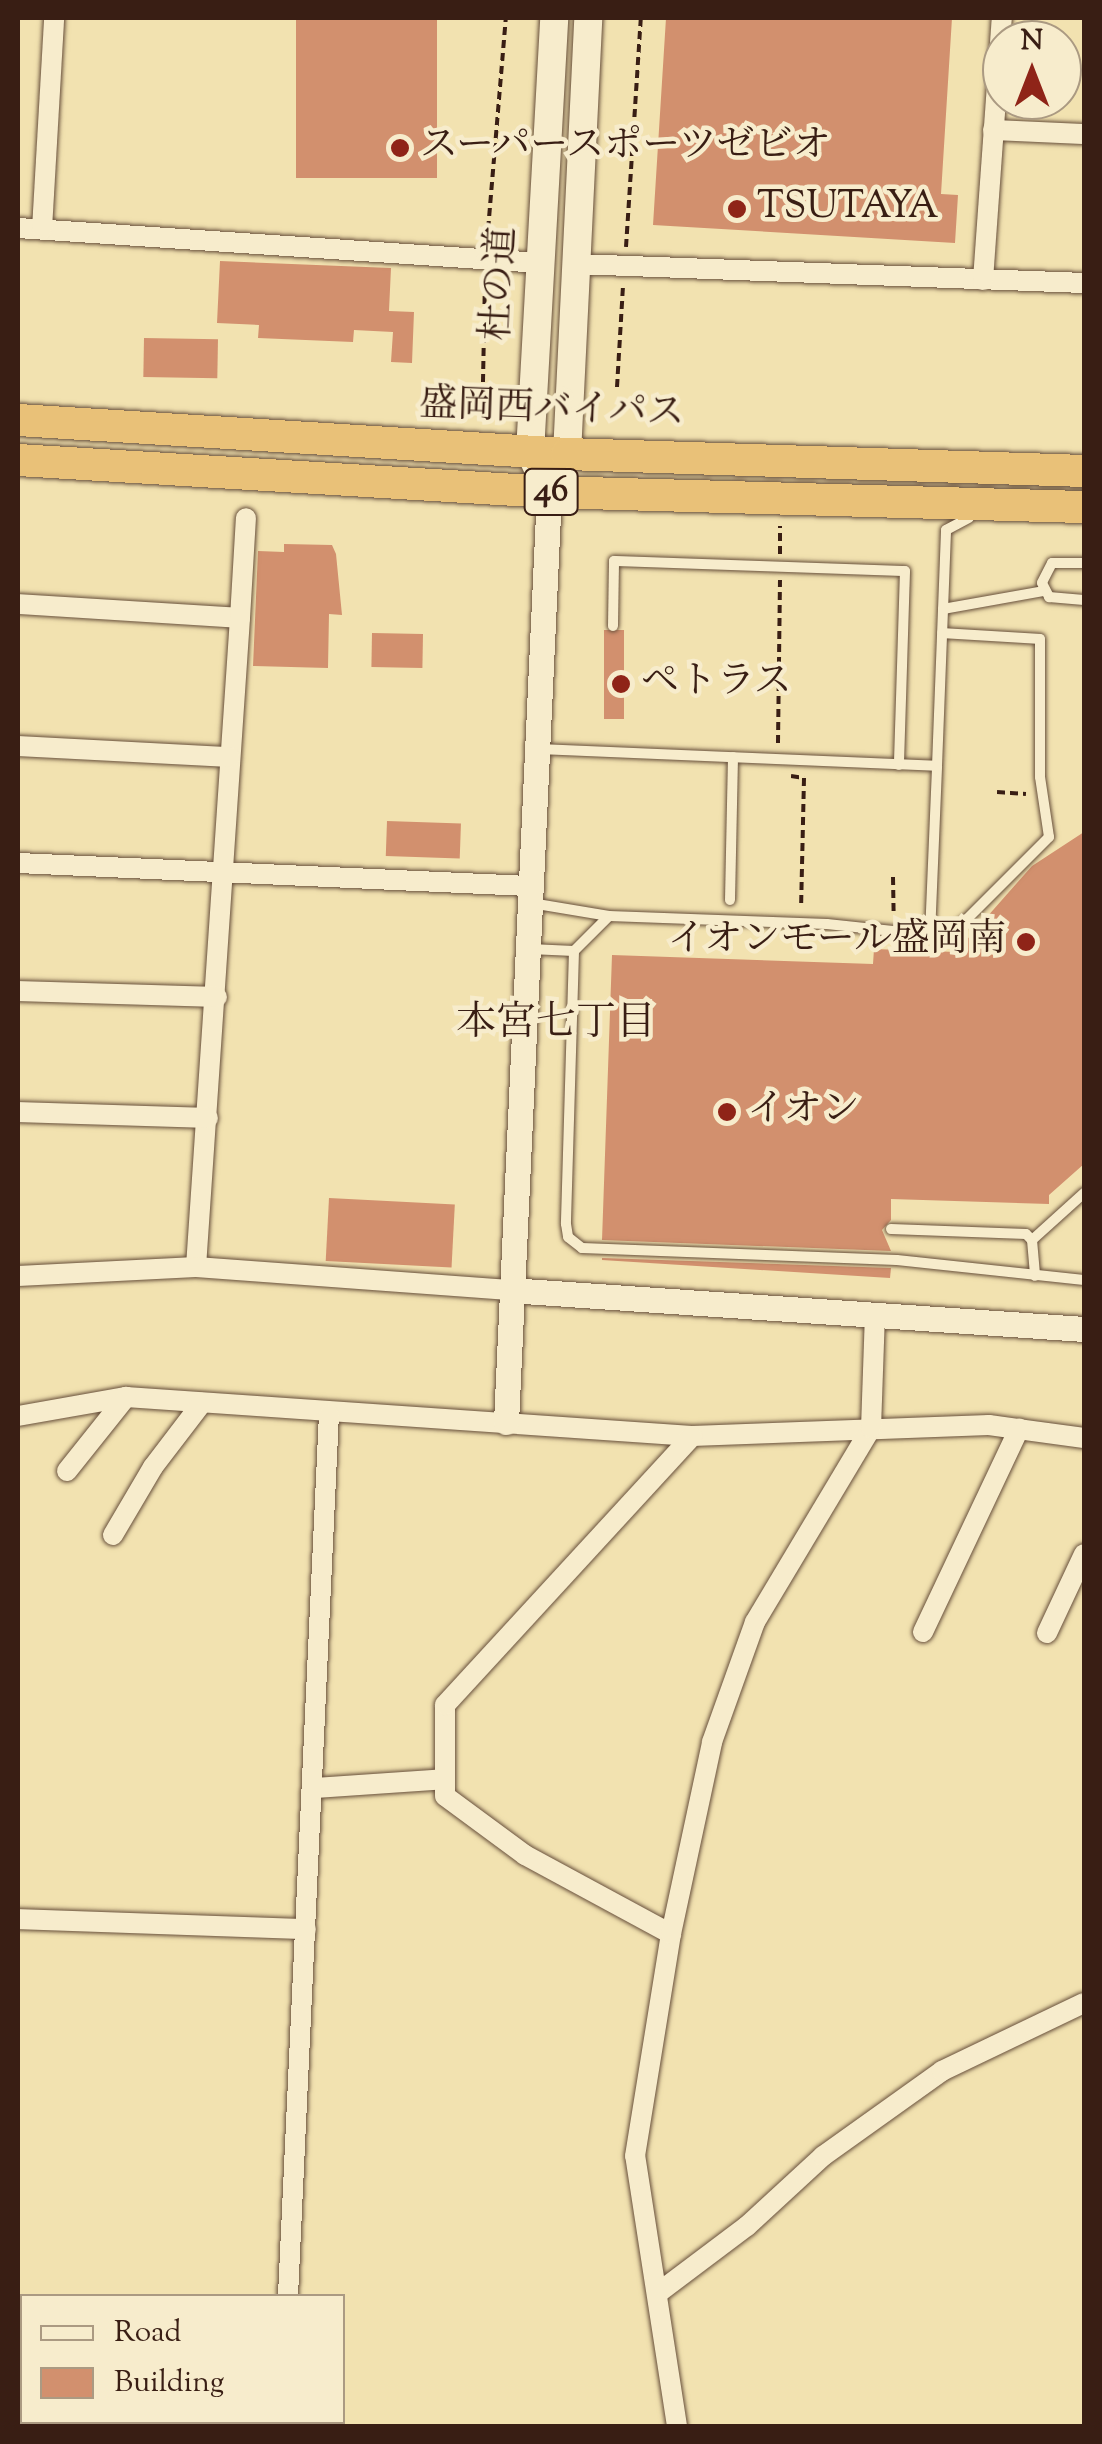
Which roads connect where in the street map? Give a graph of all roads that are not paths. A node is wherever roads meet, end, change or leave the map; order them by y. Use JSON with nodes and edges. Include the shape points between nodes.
{"nodes":[{"id":1,"x":54,"y":18,"type":"edge"},
{"id":2,"x":554,"y":18,"type":"edge"},
{"id":3,"x":588,"y":18,"type":"edge"},
{"id":4,"x":1002,"y":18,"type":"edge"},
{"id":5,"x":994,"y":130,"type":"junction"},
{"id":6,"x":1084,"y":134,"type":"edge"},
{"id":7,"x":18,"y":228,"type":"edge"},
{"id":8,"x":42,"y":230,"type":"junction"},
{"id":9,"x":542,"y":263,"type":"junction"},
{"id":10,"x":576,"y":264,"type":"junction"},
{"id":11,"x":982,"y":280,"type":"junction"},
{"id":12,"x":1084,"y":283,"type":"edge"},
{"id":13,"x":18,"y":420,"type":"edge"},
{"id":14,"x":530,"y":452,"type":"junction"},
{"id":15,"x":567,"y":454,"type":"junction"},
{"id":16,"x":18,"y":460,"type":"edge"},
{"id":17,"x":1084,"y":471,"type":"edge"},
{"id":18,"x":548,"y":492,"type":"junction"},
{"id":19,"x":1084,"y":507,"type":"edge"},
{"id":20,"x":246,"y":518,"type":"dead end"},
{"id":21,"x":1084,"y":518,"type":"edge"},
{"id":22,"x":1084,"y":562,"type":"edge"},
{"id":23,"x":1044,"y":591,"type":"junction"},
{"id":24,"x":1084,"y":600,"type":"edge"},
{"id":25,"x":18,"y":604,"type":"edge"},
{"id":26,"x":943,"y":608,"type":"junction"},
{"id":27,"x":240,"y":618,"type":"junction"},
{"id":28,"x":613,"y":626,"type":"dead end"},
{"id":29,"x":942,"y":633,"type":"junction"},
{"id":30,"x":18,"y":746,"type":"edge"},
{"id":31,"x":536,"y":749,"type":"junction"},
{"id":32,"x":230,"y":757,"type":"junction"},
{"id":33,"x":733,"y":758,"type":"junction"},
{"id":34,"x":899,"y":765,"type":"junction"},
{"id":35,"x":937,"y":766,"type":"junction"},
{"id":36,"x":18,"y":863,"type":"edge"},
{"id":37,"x":224,"y":871,"type":"junction"},
{"id":38,"x":529,"y":894,"type":"junction"},
{"id":39,"x":730,"y":900,"type":"dead end"},
{"id":40,"x":610,"y":916,"type":"junction"},
{"id":41,"x":930,"y":935,"type":"junction"},
{"id":42,"x":526,"y":949,"type":"junction"},
{"id":43,"x":574,"y":951,"type":"junction"},
{"id":44,"x":18,"y":990,"type":"edge"},
{"id":45,"x":217,"y":997,"type":"junction"},
{"id":46,"x":18,"y":1112,"type":"edge"},
{"id":47,"x":208,"y":1118,"type":"junction"},
{"id":48,"x":1084,"y":1193,"type":"edge"},
{"id":49,"x":891,"y":1229,"type":"dead end"},
{"id":50,"x":1032,"y":1240,"type":"junction"},
{"id":51,"x":196,"y":1268,"type":"junction"},
{"id":52,"x":18,"y":1276,"type":"edge"},
{"id":53,"x":1036,"y":1276,"type":"junction"},
{"id":54,"x":1084,"y":1280,"type":"edge"},
{"id":55,"x":509,"y":1290,"type":"junction"},
{"id":56,"x":876,"y":1315,"type":"junction"},
{"id":57,"x":1084,"y":1329,"type":"edge"},
{"id":58,"x":126,"y":1396,"type":"junction"},
{"id":59,"x":202,"y":1404,"type":"junction"},
{"id":60,"x":330,"y":1415,"type":"junction"},
{"id":61,"x":18,"y":1416,"type":"edge"},
{"id":62,"x":506,"y":1422,"type":"junction"},
{"id":63,"x":871,"y":1428,"type":"junction"},
{"id":64,"x":1019,"y":1429,"type":"junction"},
{"id":65,"x":692,"y":1436,"type":"junction"},
{"id":66,"x":1084,"y":1438,"type":"edge"},
{"id":67,"x":67,"y":1471,"type":"dead end"},
{"id":68,"x":113,"y":1535,"type":"dead end"},
{"id":69,"x":1084,"y":1554,"type":"edge"},
{"id":70,"x":923,"y":1632,"type":"dead end"},
{"id":71,"x":1047,"y":1633,"type":"dead end"},
{"id":72,"x":445,"y":1779,"type":"junction"},
{"id":73,"x":314,"y":1788,"type":"junction"},
{"id":74,"x":18,"y":1918,"type":"edge"},
{"id":75,"x":306,"y":1930,"type":"junction"},
{"id":76,"x":671,"y":1934,"type":"junction"},
{"id":77,"x":1084,"y":2004,"type":"edge"},
{"id":78,"x":658,"y":2293,"type":"junction"},
{"id":79,"x":288,"y":2294,"type":"edge"},
{"id":80,"x":677,"y":2426,"type":"edge"}],
"edges":[{"from":1,"to":8,"type":"street"},
{"from":2,"to":9,"type":"main road","name":"杜の道"},
{"from":3,"to":10,"type":"main road","name":"杜の道"},
{"from":4,"to":5,"type":"street"},
{"from":5,"to":6,"type":"street"},
{"from":5,"to":11,"type":"street"},
{"from":7,"to":8,"type":"street"},
{"from":8,"to":9,"type":"street"},
{"from":9,"to":14,"type":"main road","name":"杜の道"},
{"from":10,"to":11,"type":"street"},
{"from":10,"to":15,"type":"main road","name":"杜の道"},
{"from":11,"to":12,"type":"street"},
{"from":13,"to":14,"type":"highway","name":"盛岡西バイパス","number":"46"},
{"from":14,"to":15,"type":"highway","name":"盛岡西バイパス","number":"46"},
{"from":14,"to":18,"type":"main road","name":"杜の道"},
{"from":15,"to":17,"type":"highway","name":"盛岡西バイパス","number":"46"},
{"from":15,"to":18,"type":"main road","name":"杜の道"},
{"from":16,"to":18,"type":"highway","name":"盛岡西バイパス","number":"46"},
{"from":18,"to":19,"type":"highway","name":"盛岡西バイパス","number":"46"},
{"from":18,"to":31,"type":"street"},
{"from":20,"to":27,"type":"street"},
{"from":21,"to":26,"type":"lane","via":[[953,522],[946,530]]},
{"from":22,"to":23,"type":"lane","via":[[1052,564],[1042,576]]},
{"from":23,"to":24,"type":"lane"},
{"from":23,"to":26,"type":"lane"},
{"from":25,"to":27,"type":"street"},
{"from":26,"to":29,"type":"lane"},
{"from":27,"to":32,"type":"street"},
{"from":28,"to":34,"type":"lane","via":[[614,560],[905,572]]},
{"from":29,"to":35,"type":"lane"},
{"from":29,"to":41,"type":"lane","via":[[1040,639],[1040,777],[1049,837],[967,919]]},
{"from":30,"to":32,"type":"street"},
{"from":31,"to":33,"type":"lane"},
{"from":31,"to":38,"type":"street"},
{"from":32,"to":37,"type":"street"},
{"from":33,"to":34,"type":"lane"},
{"from":33,"to":39,"type":"lane"},
{"from":34,"to":35,"type":"lane"},
{"from":35,"to":41,"type":"lane"},
{"from":36,"to":37,"type":"street"},
{"from":37,"to":38,"type":"street"},
{"from":37,"to":45,"type":"street"},
{"from":38,"to":40,"type":"lane"},
{"from":38,"to":42,"type":"street"},
{"from":40,"to":41,"type":"lane"},
{"from":40,"to":43,"type":"lane"},
{"from":42,"to":43,"type":"lane"},
{"from":42,"to":55,"type":"street"},
{"from":43,"to":53,"type":"lane","via":[[566,1224],[568,1237],[582,1248],[896,1260]]},
{"from":44,"to":45,"type":"street"},
{"from":45,"to":47,"type":"street"},
{"from":46,"to":47,"type":"street"},
{"from":47,"to":51,"type":"street"},
{"from":48,"to":50,"type":"lane"},
{"from":49,"to":50,"type":"lane"},
{"from":50,"to":53,"type":"lane"},
{"from":51,"to":52,"type":"street"},
{"from":51,"to":55,"type":"street"},
{"from":53,"to":54,"type":"lane"},
{"from":55,"to":56,"type":"street"},
{"from":55,"to":62,"type":"street"},
{"from":56,"to":57,"type":"street"},
{"from":56,"to":63,"type":"street"},
{"from":58,"to":59,"type":"street"},
{"from":58,"to":61,"type":"street"},
{"from":58,"to":67,"type":"street"},
{"from":59,"to":60,"type":"street"},
{"from":59,"to":68,"type":"street","via":[[152,1467]]},
{"from":60,"to":62,"type":"street"},
{"from":60,"to":73,"type":"street"},
{"from":62,"to":65,"type":"street"},
{"from":63,"to":64,"type":"street"},
{"from":63,"to":65,"type":"street"},
{"from":63,"to":76,"type":"street","via":[[755,1622],[712,1742]]},
{"from":64,"to":66,"type":"street"},
{"from":64,"to":70,"type":"street"},
{"from":65,"to":72,"type":"street","via":[[445,1705]]},
{"from":69,"to":71,"type":"street"},
{"from":72,"to":73,"type":"street"},
{"from":72,"to":76,"type":"street","via":[[445,1796],[525,1855]]},
{"from":73,"to":75,"type":"street"},
{"from":74,"to":75,"type":"street"},
{"from":75,"to":79,"type":"street"},
{"from":76,"to":78,"type":"street","via":[[635,2156]]},
{"from":77,"to":78,"type":"street","via":[[942,2072],[824,2156],[748,2226]]},
{"from":78,"to":80,"type":"street"}]}
